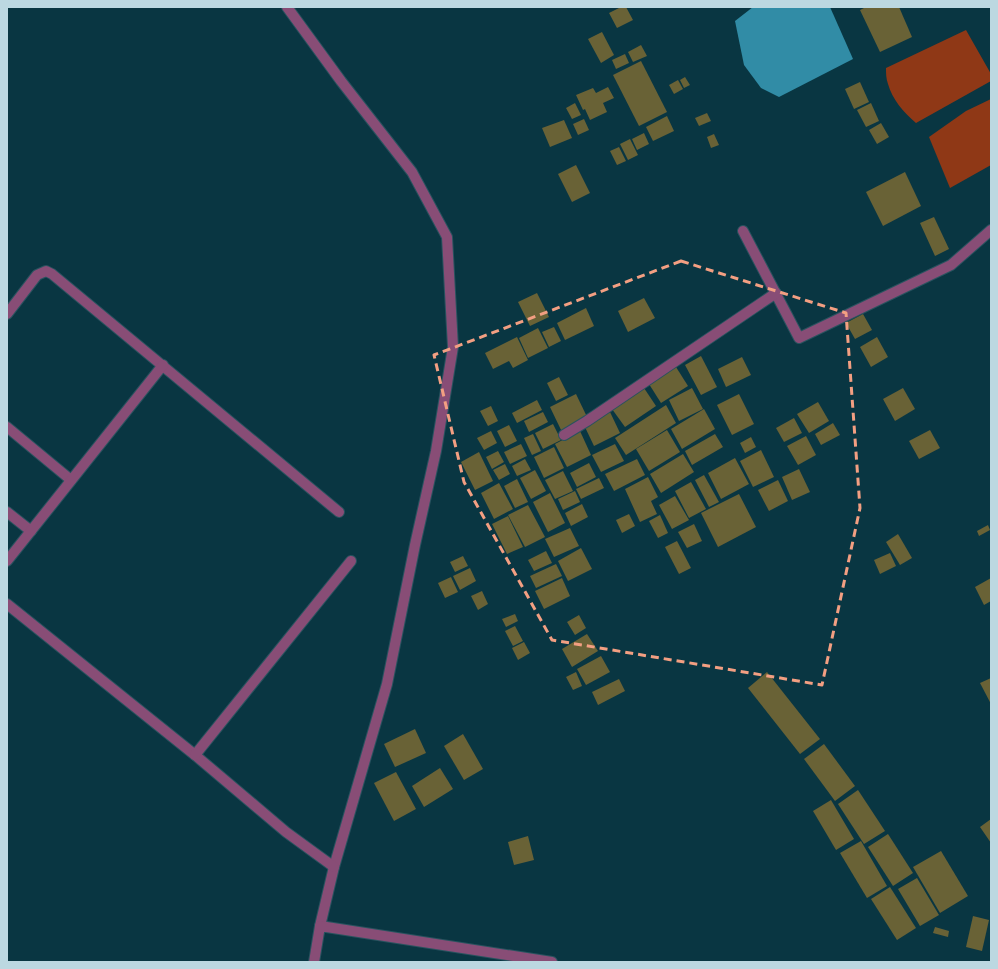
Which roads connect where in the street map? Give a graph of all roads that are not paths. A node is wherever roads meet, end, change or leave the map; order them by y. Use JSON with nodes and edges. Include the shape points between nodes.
{"nodes":[{"id":1,"x":287,"y":7,"type":"edge"},
{"id":2,"x":991,"y":230,"type":"edge"},
{"id":3,"x":743,"y":231,"type":"dead end"},
{"id":4,"x":776,"y":293,"type":"junction"},
{"id":5,"x":7,"y":314,"type":"edge"},
{"id":6,"x":163,"y":365,"type":"junction"},
{"id":7,"x":7,"y":427,"type":"edge"},
{"id":8,"x":564,"y":435,"type":"dead end"},
{"id":9,"x":71,"y":480,"type":"junction"},
{"id":10,"x":7,"y":512,"type":"edge"},
{"id":11,"x":339,"y":512,"type":"dead end"},
{"id":12,"x":31,"y":531,"type":"junction"},
{"id":13,"x":7,"y":561,"type":"edge"},
{"id":14,"x":351,"y":561,"type":"dead end"},
{"id":15,"x":7,"y":604,"type":"edge"},
{"id":16,"x":195,"y":755,"type":"junction"},
{"id":17,"x":334,"y":867,"type":"junction"},
{"id":18,"x":320,"y":926,"type":"junction"},
{"id":19,"x":314,"y":962,"type":"edge"},
{"id":20,"x":552,"y":962,"type":"edge"}],
"edges":[{"from":1,"to":17,"type":"street","via":[[412,172],[447,237],[453,347],[436,451],[387,684]]},
{"from":2,"to":4,"type":"street","via":[[951,265],[800,338]]},
{"from":3,"to":4,"type":"street"},
{"from":4,"to":8,"type":"street"},
{"from":5,"to":6,"type":"street","via":[[38,275],[46,271]]},
{"from":6,"to":9,"type":"street"},
{"from":6,"to":11,"type":"street"},
{"from":7,"to":9,"type":"street"},
{"from":9,"to":12,"type":"street"},
{"from":10,"to":12,"type":"street"},
{"from":12,"to":13,"type":"street"},
{"from":14,"to":16,"type":"street"},
{"from":15,"to":16,"type":"street"},
{"from":16,"to":17,"type":"street","via":[[286,832]]},
{"from":17,"to":18,"type":"street"},
{"from":18,"to":19,"type":"street"},
{"from":18,"to":20,"type":"street"}]}
